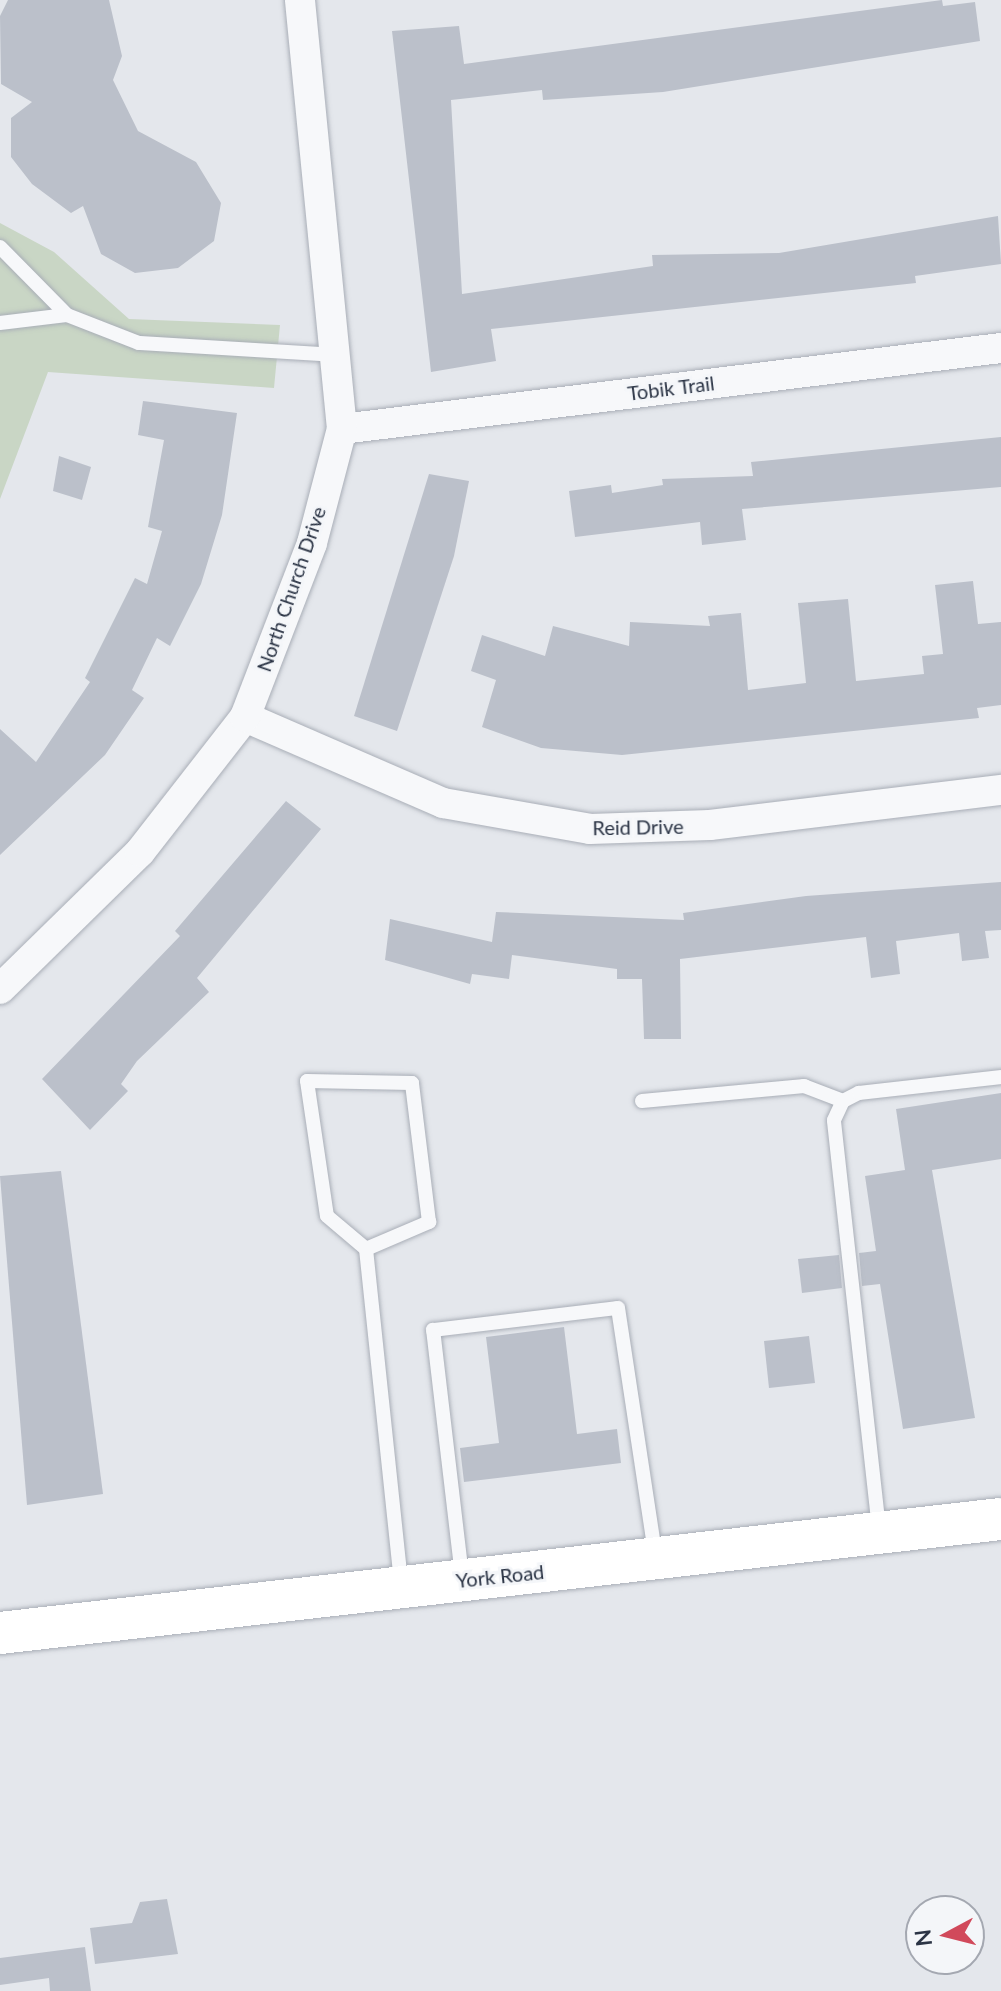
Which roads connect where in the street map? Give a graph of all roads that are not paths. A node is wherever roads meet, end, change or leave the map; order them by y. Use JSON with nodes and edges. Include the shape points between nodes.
{"nodes":[{"id":1,"x":300,"y":0,"type":"edge"},
{"id":2,"x":0,"y":247,"type":"edge"},
{"id":3,"x":67,"y":315,"type":"junction"},
{"id":4,"x":0,"y":323,"type":"edge"},
{"id":5,"x":1001,"y":348,"type":"edge"},
{"id":6,"x":334,"y":355,"type":"junction"},
{"id":7,"x":342,"y":429,"type":"junction"},
{"id":8,"x":245,"y":717,"type":"junction"},
{"id":9,"x":1001,"y":790,"type":"edge"},
{"id":10,"x":0,"y":989,"type":"edge"},
{"id":11,"x":1001,"y":1077,"type":"edge"},
{"id":12,"x":642,"y":1101,"type":"dead end"},
{"id":13,"x":843,"y":1101,"type":"junction"},
{"id":14,"x":366,"y":1249,"type":"junction"},
{"id":15,"x":1001,"y":1519,"type":"edge"},
{"id":16,"x":880,"y":1533,"type":"junction"},
{"id":17,"x":655,"y":1558,"type":"junction"},
{"id":18,"x":463,"y":1580,"type":"junction"},
{"id":19,"x":401,"y":1587,"type":"junction"},
{"id":20,"x":0,"y":1633,"type":"edge"}],
"edges":[{"from":1,"to":6,"type":"street","name":"North Church Drive"},
{"from":2,"to":3,"type":"lane"},
{"from":3,"to":4,"type":"lane"},
{"from":3,"to":6,"type":"lane","via":[[139,343]]},
{"from":5,"to":7,"type":"street","name":"Tobik Trail"},
{"from":6,"to":7,"type":"street","name":"North Church Drive"},
{"from":7,"to":8,"type":"street","name":"North Church Drive","via":[[312,543]]},
{"from":8,"to":9,"type":"street","name":"Reid Drive","via":[[443,803],[590,829],[710,825]]},
{"from":8,"to":10,"type":"street","name":"North Church Drive","via":[[140,852]]},
{"from":11,"to":13,"type":"lane","via":[[859,1093]]},
{"from":12,"to":13,"type":"lane","via":[[804,1086]]},
{"from":13,"to":16,"type":"lane","via":[[834,1120]]},
{"from":14,"to":14,"type":"lane","via":[[327,1216],[307,1081],[412,1083],[429,1222]]},
{"from":14,"to":19,"type":"lane"},
{"from":15,"to":16,"type":"main road","name":"York Road"},
{"from":16,"to":17,"type":"main road","name":"York Road"},
{"from":17,"to":18,"type":"main road","name":"York Road"},
{"from":17,"to":18,"type":"lane","via":[[618,1308],[433,1330]]},
{"from":18,"to":19,"type":"main road","name":"York Road"},
{"from":19,"to":20,"type":"main road","name":"York Road"}]}
